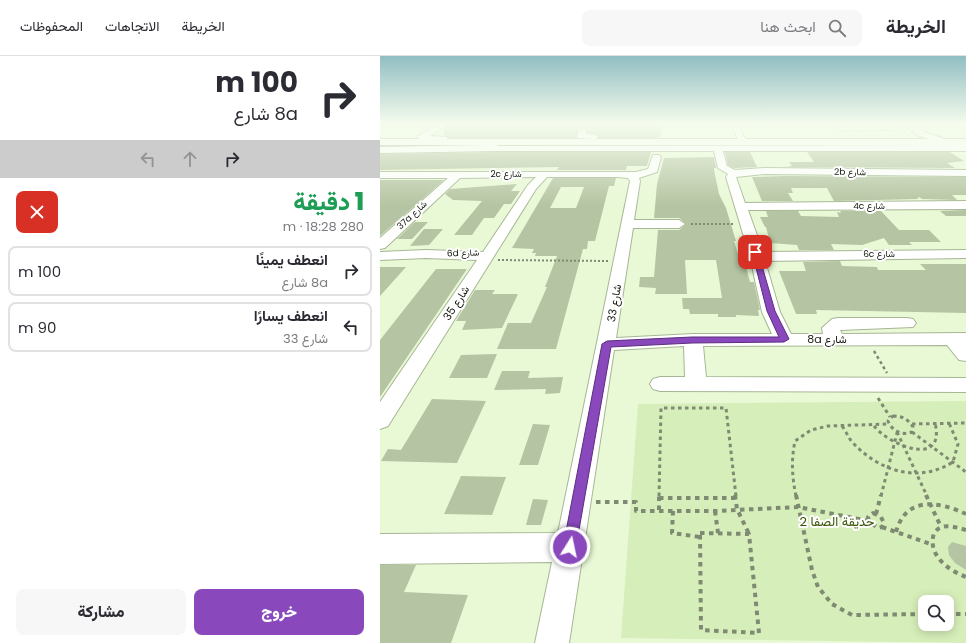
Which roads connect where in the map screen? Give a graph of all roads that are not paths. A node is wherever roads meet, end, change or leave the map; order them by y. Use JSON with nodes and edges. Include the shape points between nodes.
{"nodes":[{"id":1,"x":719,"y":151,"type":"edge"},
{"id":2,"x":748,"y":151,"type":"edge"},
{"id":3,"x":847,"y":151,"type":"edge"},
{"id":4,"x":656,"y":157,"type":"dead end"},
{"id":5,"x":760,"y":159,"type":"junction"},
{"id":6,"x":734,"y":173,"type":"junction"},
{"id":7,"x":966,"y":173,"type":"edge"},
{"id":8,"x":455,"y":174,"type":"junction"},
{"id":9,"x":380,"y":175,"type":"edge"},
{"id":10,"x":632,"y":176,"type":"junction"},
{"id":11,"x":538,"y":178,"type":"junction"},
{"id":12,"x":966,"y":205,"type":"edge"},
{"id":13,"x":741,"y":206,"type":"junction"},
{"id":14,"x":628,"y":224,"type":"junction"},
{"id":15,"x":679,"y":224,"type":"road end"},
{"id":16,"x":380,"y":245,"type":"edge"},
{"id":17,"x":380,"y":252,"type":"edge"},
{"id":18,"x":431,"y":254,"type":"junction"},
{"id":19,"x":756,"y":254,"type":"junction"},
{"id":20,"x":966,"y":254,"type":"edge"},
{"id":21,"x":380,"y":256,"type":"edge"},
{"id":22,"x":487,"y":256,"type":"junction"},
{"id":23,"x":907,"y":323,"type":"dead end"},
{"id":24,"x":834,"y":339,"type":"junction"},
{"id":25,"x":607,"y":340,"type":"junction"},
{"id":26,"x":695,"y":340,"type":"junction"},
{"id":27,"x":776,"y":340,"type":"junction"},
{"id":28,"x":963,"y":343,"type":"edge"},
{"id":29,"x":660,"y":384,"type":"dead end"},
{"id":30,"x":701,"y":384,"type":"junction"},
{"id":31,"x":966,"y":385,"type":"edge"},
{"id":32,"x":380,"y":420,"type":"edge"},
{"id":33,"x":570,"y":547,"type":"junction"},
{"id":34,"x":380,"y":549,"type":"edge"},
{"id":35,"x":552,"y":643,"type":"edge"}],
"edges":[{"from":1,"to":6,"type":"street","via":[[723,168]]},
{"from":2,"to":5,"type":"street"},
{"from":3,"to":5,"type":"street"},
{"from":4,"to":10,"type":"street","via":[[653,170]]},
{"from":5,"to":6,"type":"street","name":"2b شارع"},
{"from":5,"to":7,"type":"street","name":"2b شارع"},
{"from":6,"to":13,"type":"street","via":[[731,178]]},
{"from":8,"to":9,"type":"street","name":"2c شارع"},
{"from":8,"to":11,"type":"street","name":"2c شارع"},
{"from":8,"to":16,"type":"street","name":"37a شارع"},
{"from":10,"to":11,"type":"street","name":"2c شارع","via":[[618,174]]},
{"from":10,"to":14,"type":"street","name":"شارع 33","via":[[635,182]]},
{"from":11,"to":22,"type":"street","name":"شارع 35"},
{"from":12,"to":13,"type":"street","name":"4c شارع"},
{"from":13,"to":19,"type":"street"},
{"from":14,"to":15,"type":"street"},
{"from":14,"to":25,"type":"street","name":"شارع 33"},
{"from":17,"to":18,"type":"street","name":"6d شارع"},
{"from":18,"to":21,"type":"street","name":"6d شارع"},
{"from":18,"to":22,"type":"street","name":"6d شارع"},
{"from":19,"to":20,"type":"street","name":"6c شارع"},
{"from":19,"to":27,"type":"street","via":[[772,312]]},
{"from":22,"to":32,"type":"street","name":"شارع 35"},
{"from":23,"to":24,"type":"street","via":[[838,323],[831,328]]},
{"from":24,"to":27,"type":"street","name":"8a شارع"},
{"from":24,"to":28,"type":"street","name":"8a شارع"},
{"from":25,"to":26,"type":"street","name":"8a شارع"},
{"from":25,"to":33,"type":"street","name":"شارع 33"},
{"from":26,"to":27,"type":"street","name":"8a شارع"},
{"from":26,"to":30,"type":"street"},
{"from":29,"to":30,"type":"street"},
{"from":30,"to":31,"type":"street"},
{"from":33,"to":34,"type":"street"},
{"from":33,"to":35,"type":"street","name":"شارع 33"}]}
